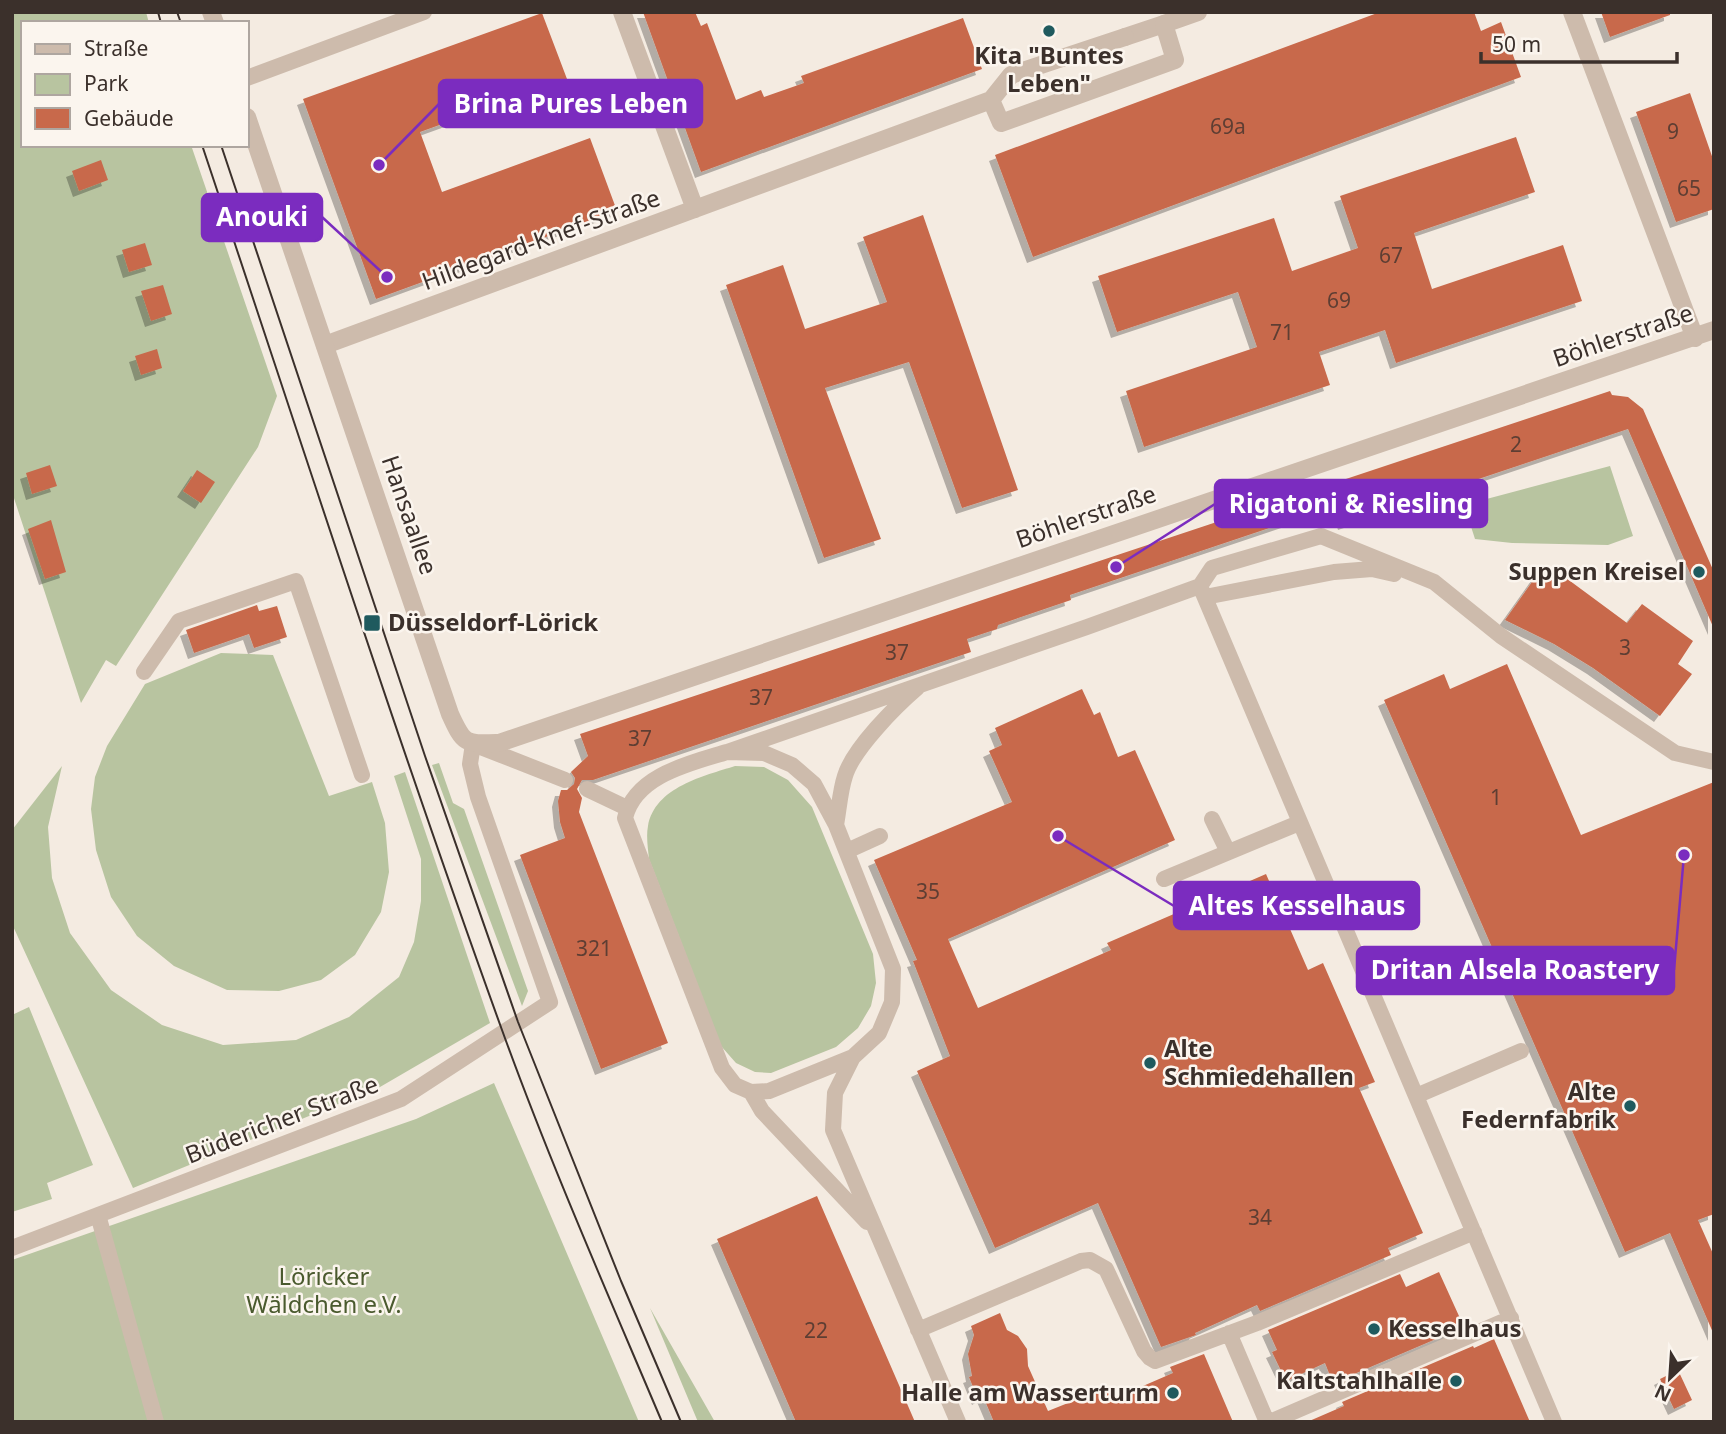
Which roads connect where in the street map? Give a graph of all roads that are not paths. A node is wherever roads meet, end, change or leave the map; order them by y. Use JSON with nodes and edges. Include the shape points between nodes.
{"nodes":[{"id":1,"x":424,"y":12,"type":"edge"},
{"id":2,"x":622,"y":12,"type":"edge"},
{"id":3,"x":1198,"y":12,"type":"edge"},
{"id":4,"x":1572,"y":12,"type":"edge"},
{"id":5,"x":1164,"y":24,"type":"junction"},
{"id":6,"x":248,"y":78,"type":"edge"},
{"id":7,"x":991,"y":100,"type":"junction"},
{"id":8,"x":248,"y":120,"type":"edge"},
{"id":9,"x":695,"y":209,"type":"junction"},
{"id":10,"x":1714,"y":330,"type":"edge"},
{"id":11,"x":1695,"y":338,"type":"junction"},
{"id":12,"x":325,"y":345,"type":"junction"},
{"id":13,"x":1434,"y":582,"type":"junction"},
{"id":14,"x":1202,"y":591,"type":"junction"},
{"id":15,"x":145,"y":672,"type":"dead end"},
{"id":16,"x":925,"y":682,"type":"junction"},
{"id":17,"x":473,"y":744,"type":"junction"},
{"id":18,"x":727,"y":752,"type":"junction"},
{"id":19,"x":1714,"y":762,"type":"edge"},
{"id":20,"x":362,"y":775,"type":"dead end"},
{"id":21,"x":565,"y":780,"type":"dead end"},
{"id":22,"x":587,"y":789,"type":"dead end"},
{"id":23,"x":627,"y":808,"type":"junction"},
{"id":24,"x":1212,"y":819,"type":"dead end"},
{"id":25,"x":1299,"y":823,"type":"junction"},
{"id":26,"x":836,"y":825,"type":"junction"},
{"id":27,"x":880,"y":836,"type":"dead end"},
{"id":28,"x":847,"y":851,"type":"junction"},
{"id":29,"x":1228,"y":852,"type":"junction"},
{"id":30,"x":1164,"y":879,"type":"dead end"},
{"id":31,"x":1521,"y":1051,"type":"dead end"},
{"id":32,"x":853,"y":1057,"type":"junction"},
{"id":33,"x":751,"y":1092,"type":"junction"},
{"id":34,"x":1416,"y":1096,"type":"junction"},
{"id":35,"x":98,"y":1215,"type":"junction"},
{"id":36,"x":874,"y":1229,"type":"junction"},
{"id":37,"x":1475,"y":1232,"type":"junction"},
{"id":38,"x":12,"y":1248,"type":"edge"},
{"id":39,"x":1511,"y":1318,"type":"junction"},
{"id":40,"x":918,"y":1330,"type":"junction"},
{"id":41,"x":1229,"y":1333,"type":"junction"},
{"id":42,"x":156,"y":1422,"type":"edge"},
{"id":43,"x":958,"y":1422,"type":"edge"},
{"id":44,"x":1268,"y":1422,"type":"edge"},
{"id":45,"x":1554,"y":1422,"type":"edge"}],
"edges":[{"from":1,"to":6,"type":"lane"},
{"from":2,"to":9,"type":"street","name":"Hildegard-Knef-Straße"},
{"from":3,"to":5,"type":"street","name":"Hildegard-Knef-Straße"},
{"from":4,"to":11,"type":"street"},
{"from":5,"to":7,"type":"street","name":"Hildegard-Knef-Straße","via":[[1011,75]]},
{"from":5,"to":7,"type":"street","via":[[1175,60],[1001,123]]},
{"from":7,"to":9,"type":"street","name":"Hildegard-Knef-Straße"},
{"from":8,"to":12,"type":"street","name":"Hansaallee"},
{"from":9,"to":12,"type":"street","name":"Hildegard-Knef-Straße"},
{"from":10,"to":11,"type":"street","name":"Böhlerstraße"},
{"from":11,"to":17,"type":"street","name":"Böhlerstraße","via":[[499,743]]},
{"from":12,"to":17,"type":"street","name":"Hansaallee","via":[[450,715],[461,737]]},
{"from":13,"to":14,"type":"lane","via":[[1373,569]]},
{"from":13,"to":14,"type":"lane","via":[[1321,536],[1212,568]]},
{"from":13,"to":19,"type":"lane","via":[[1501,636],[1675,753]]},
{"from":14,"to":16,"type":"lane"},
{"from":14,"to":25,"type":"lane"},
{"from":15,"to":20,"type":"lane","via":[[179,621],[296,581]]},
{"from":16,"to":18,"type":"lane"},
{"from":16,"to":26,"type":"lane","via":[[876,729],[845,774]]},
{"from":17,"to":21,"type":"lane"},
{"from":17,"to":35,"type":"lane","name":"Büdericher Straße","via":[[470,764],[478,797],[550,1002],[401,1099]]},
{"from":18,"to":23,"type":"lane","via":[[653,781]]},
{"from":18,"to":26,"type":"lane","via":[[764,753],[792,765],[814,784]]},
{"from":22,"to":23,"type":"lane"},
{"from":23,"to":33,"type":"lane","via":[[625,818],[722,1068],[736,1085]]},
{"from":24,"to":29,"type":"lane"},
{"from":25,"to":29,"type":"lane"},
{"from":25,"to":34,"type":"lane"},
{"from":26,"to":28,"type":"lane"},
{"from":27,"to":28,"type":"lane"},
{"from":28,"to":32,"type":"lane","via":[[893,969],[892,1002],[879,1033]]},
{"from":29,"to":30,"type":"lane"},
{"from":31,"to":34,"type":"lane"},
{"from":32,"to":33,"type":"lane","via":[[769,1091]]},
{"from":32,"to":36,"type":"lane","via":[[835,1093],[833,1130]]},
{"from":33,"to":36,"type":"lane","via":[[762,1111]]},
{"from":34,"to":37,"type":"lane"},
{"from":35,"to":38,"type":"lane","name":"Büdericher Straße"},
{"from":35,"to":42,"type":"lane"},
{"from":36,"to":40,"type":"lane"},
{"from":37,"to":39,"type":"lane"},
{"from":37,"to":41,"type":"lane"},
{"from":39,"to":44,"type":"lane"},
{"from":39,"to":45,"type":"lane"},
{"from":40,"to":41,"type":"lane","via":[[1090,1260],[1107,1269],[1155,1361]]},
{"from":40,"to":43,"type":"lane"},
{"from":41,"to":44,"type":"lane"}]}
